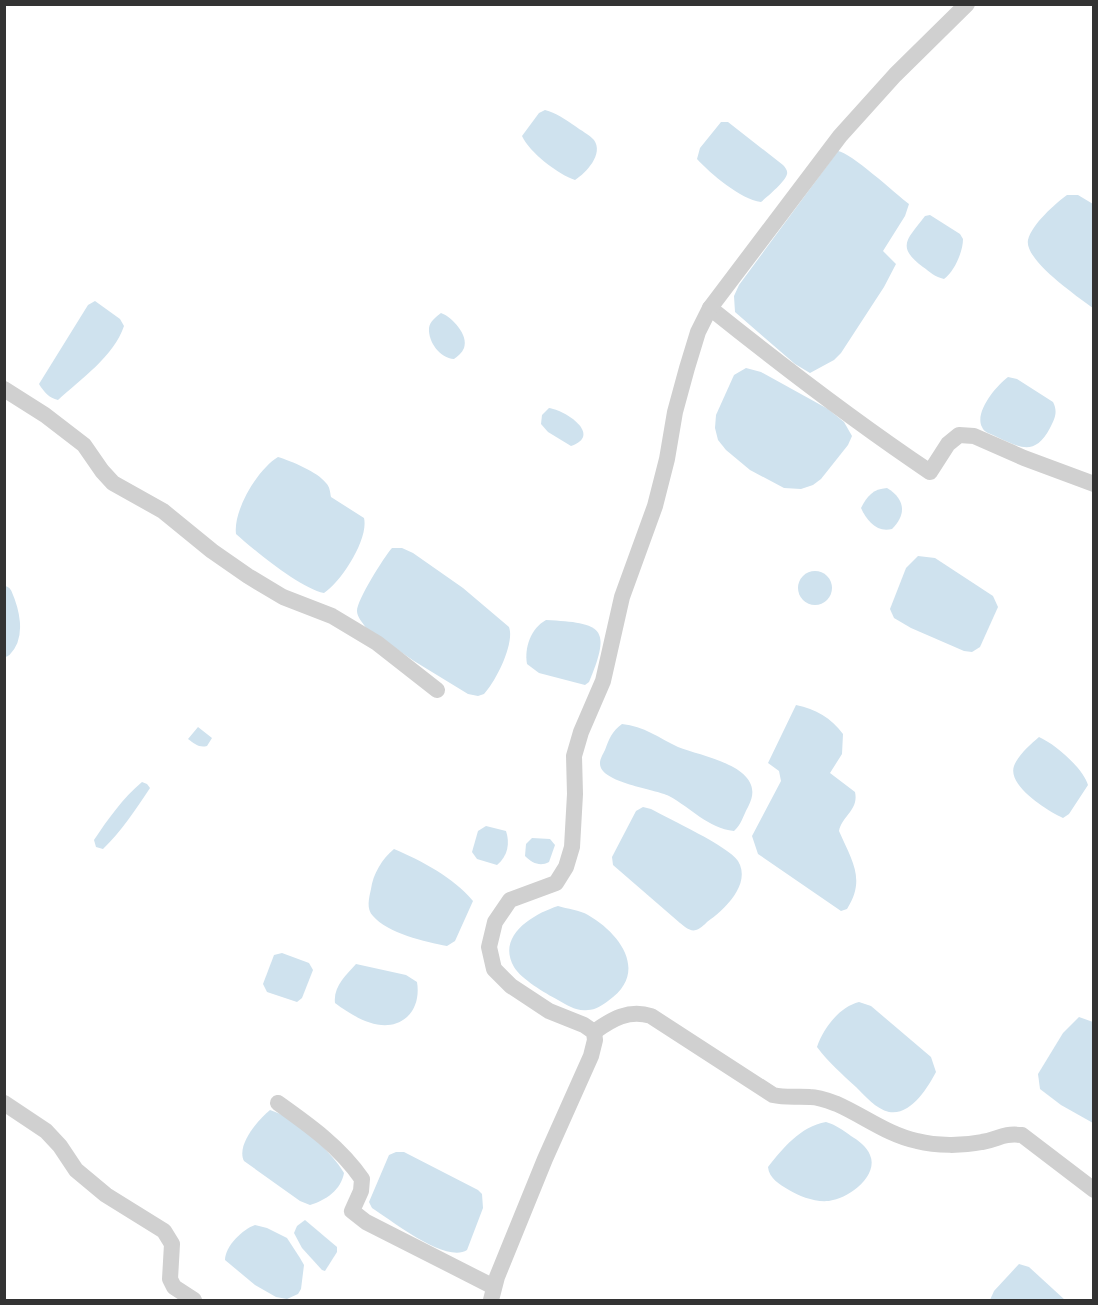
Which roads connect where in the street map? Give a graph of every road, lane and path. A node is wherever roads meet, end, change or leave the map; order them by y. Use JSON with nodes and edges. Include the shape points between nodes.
{"nodes":[{"id":1,"x":967,"y":4,"type":"edge"},
{"id":2,"x":710,"y":308,"type":"junction"},
{"id":3,"x":4,"y":389,"type":"edge"},
{"id":4,"x":1094,"y":484,"type":"edge"},
{"id":5,"x":437,"y":690,"type":"dead end"},
{"id":6,"x":594,"y":1032,"type":"junction"},
{"id":7,"x":4,"y":1102,"type":"edge"},
{"id":8,"x":278,"y":1103,"type":"dead end"},
{"id":9,"x":1094,"y":1190,"type":"edge"},
{"id":10,"x":492,"y":1294,"type":"edge"},
{"id":11,"x":194,"y":1300,"type":"edge"}],
"edges":[{"from":1,"to":2,"type":"street","via":[[840,136]]},
{"from":2,"to":4,"type":"street","via":[[930,472],[948,444],[959,435],[974,436]]},
{"from":2,"to":6,"type":"street","via":[[687,368],[655,506],[622,597],[603,681],[574,756],[572,847],[566,867],[556,883],[510,900],[495,922],[489,947],[494,969],[511,986],[549,1011]]},
{"from":3,"to":5,"type":"street","via":[[84,445],[113,483],[163,511],[256,581],[283,597],[332,616],[377,644]]},
{"from":6,"to":9,"type":"street","via":[[622,1015],[643,1013],[774,1095],[814,1097],[837,1104],[917,1142],[951,1145],[983,1142],[1007,1133],[1022,1134]]},
{"from":6,"to":10,"type":"street","via":[[591,1056],[544,1159]]},
{"from":7,"to":11,"type":"street","via":[[46,1131],[76,1170],[106,1195],[164,1231],[172,1244],[170,1279],[174,1287]]},
{"from":8,"to":10,"type":"street","via":[[323,1135],[355,1168],[362,1179],[352,1211]]}]}
